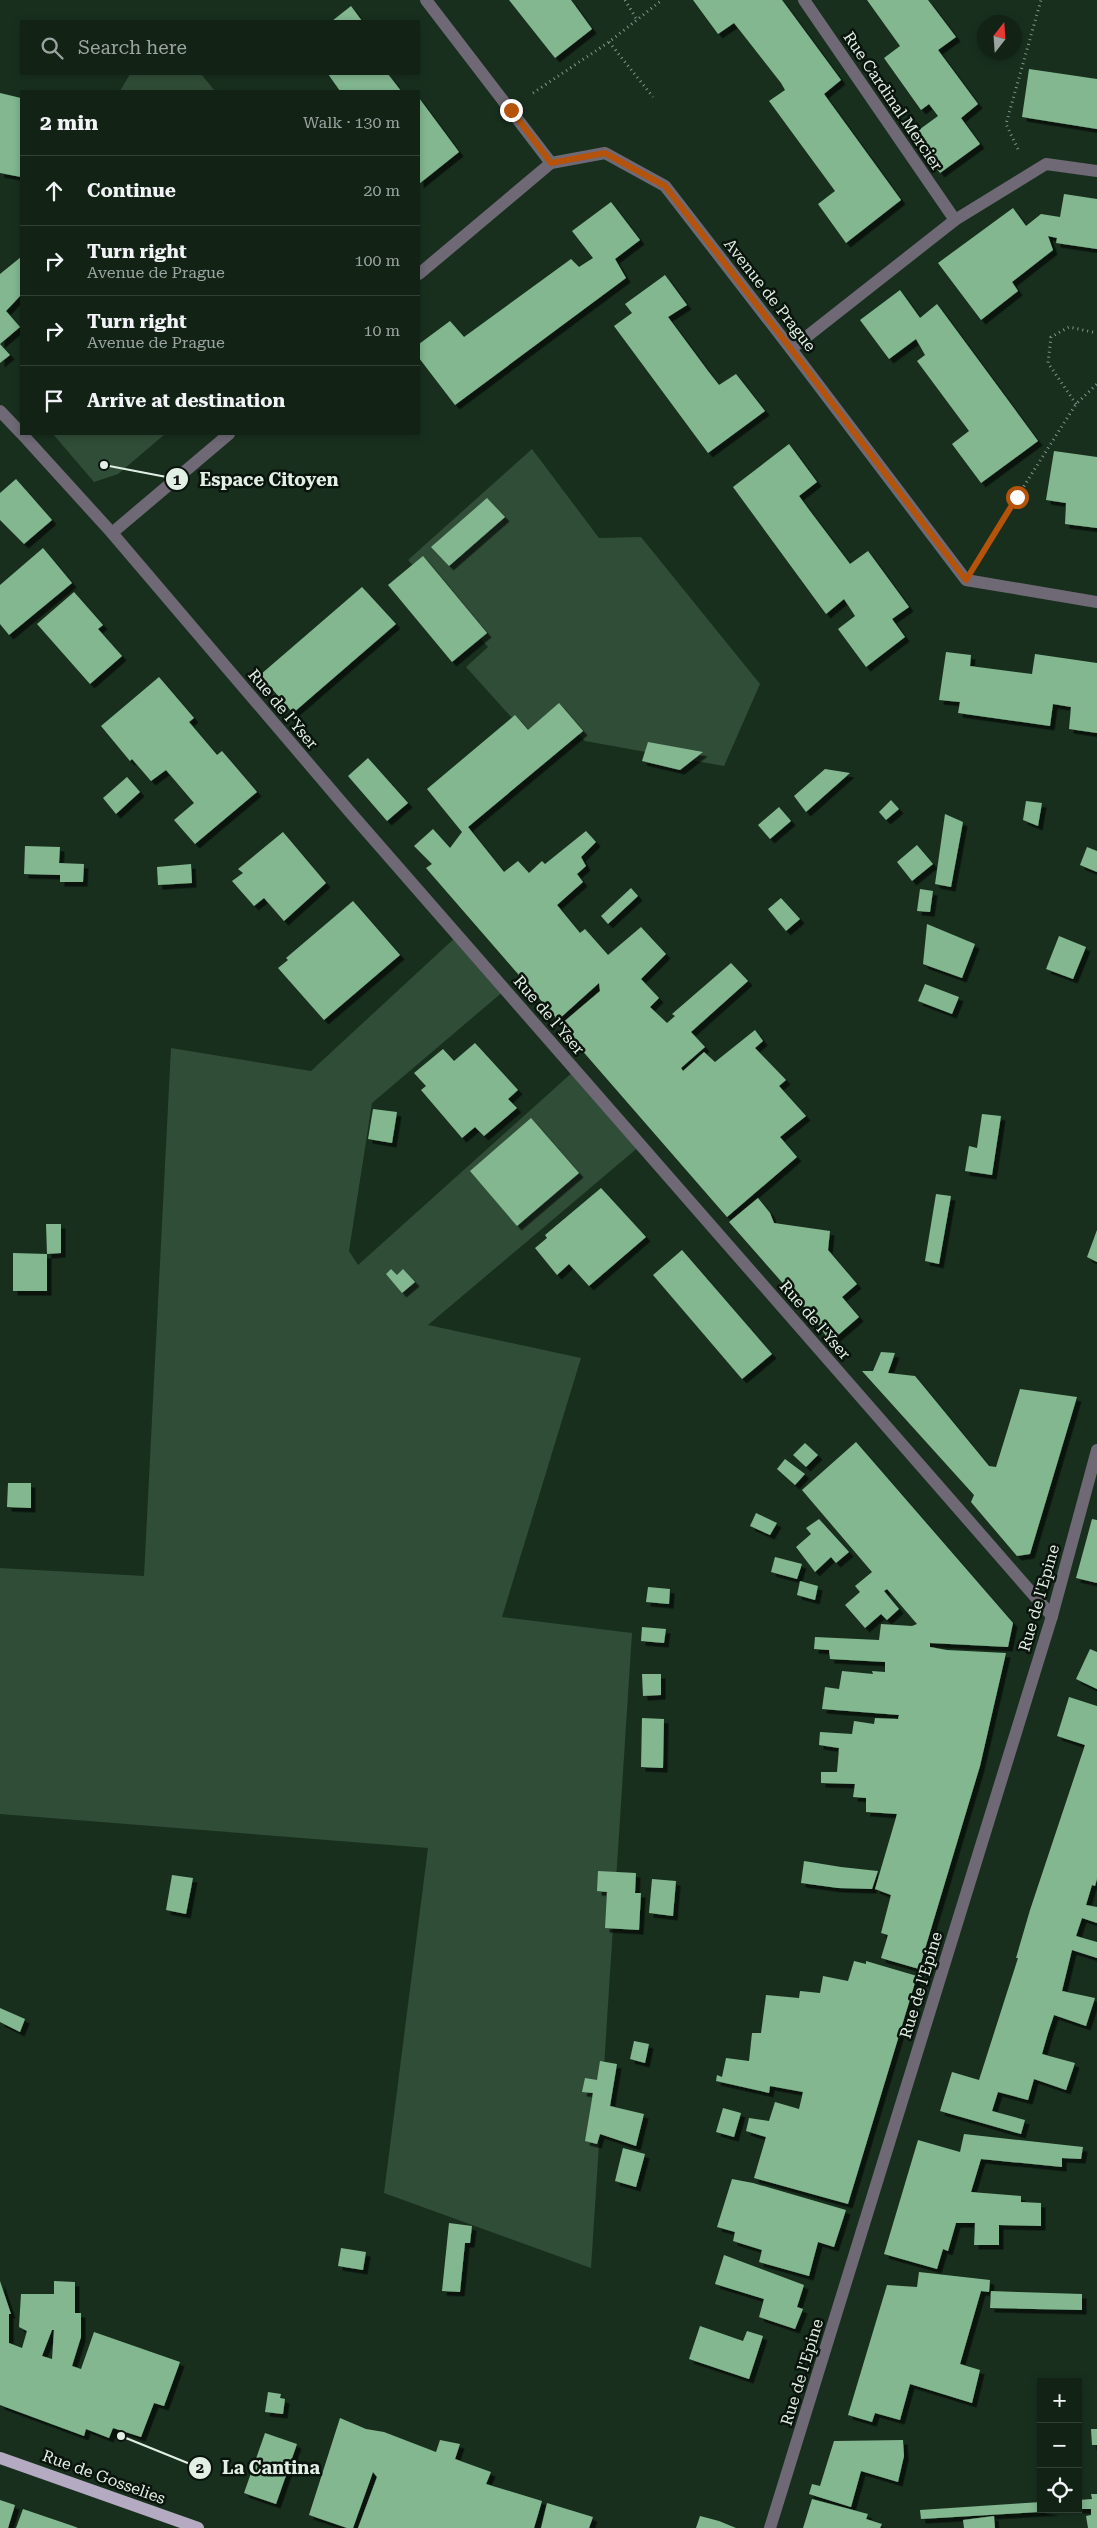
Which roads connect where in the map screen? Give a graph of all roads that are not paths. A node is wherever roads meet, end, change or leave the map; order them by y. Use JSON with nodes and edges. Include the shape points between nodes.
{"nodes":[{"id":1,"x":426,"y":0,"type":"edge"},
{"id":2,"x":804,"y":0,"type":"edge"},
{"id":3,"x":551,"y":163,"type":"junction"},
{"id":4,"x":1097,"y":171,"type":"edge"},
{"id":5,"x":955,"y":220,"type":"junction"},
{"id":6,"x":420,"y":273,"type":"edge"},
{"id":7,"x":791,"y":349,"type":"junction"},
{"id":8,"x":0,"y":411,"type":"edge"},
{"id":9,"x":20,"y":432,"type":"edge"},
{"id":10,"x":23,"y":435,"type":"edge"},
{"id":11,"x":228,"y":435,"type":"edge"},
{"id":12,"x":112,"y":533,"type":"junction"},
{"id":13,"x":1097,"y":602,"type":"edge"},
{"id":14,"x":1097,"y":1450,"type":"edge"},
{"id":15,"x":1052,"y":1616,"type":"junction"},
{"id":16,"x":0,"y":2458,"type":"edge"},
{"id":17,"x":198,"y":2528,"type":"edge"},
{"id":18,"x":770,"y":2528,"type":"edge"}],
"edges":[{"from":1,"to":3,"type":"street"},
{"from":2,"to":5,"type":"street","name":"Rue Cardinal Mercier"},
{"from":3,"to":6,"type":"street"},
{"from":3,"to":7,"type":"street","name":"Avenue de Prague","via":[[605,153],[665,186]]},
{"from":4,"to":5,"type":"street","via":[[1046,164]]},
{"from":5,"to":7,"type":"street"},
{"from":7,"to":13,"type":"street","name":"Avenue de Prague","via":[[966,580]]},
{"from":8,"to":9,"type":"street","name":"Rue de l'Yser"},
{"from":10,"to":12,"type":"street","name":"Rue de l'Yser"},
{"from":11,"to":12,"type":"street"},
{"from":12,"to":15,"type":"street","name":"Rue de l'Yser","via":[[330,789]]},
{"from":14,"to":15,"type":"street","name":"Rue de l'Epine"},
{"from":15,"to":18,"type":"street","name":"Rue de l'Epine"},
{"from":16,"to":17,"type":"main road","name":"Rue de Gosselies"}]}
